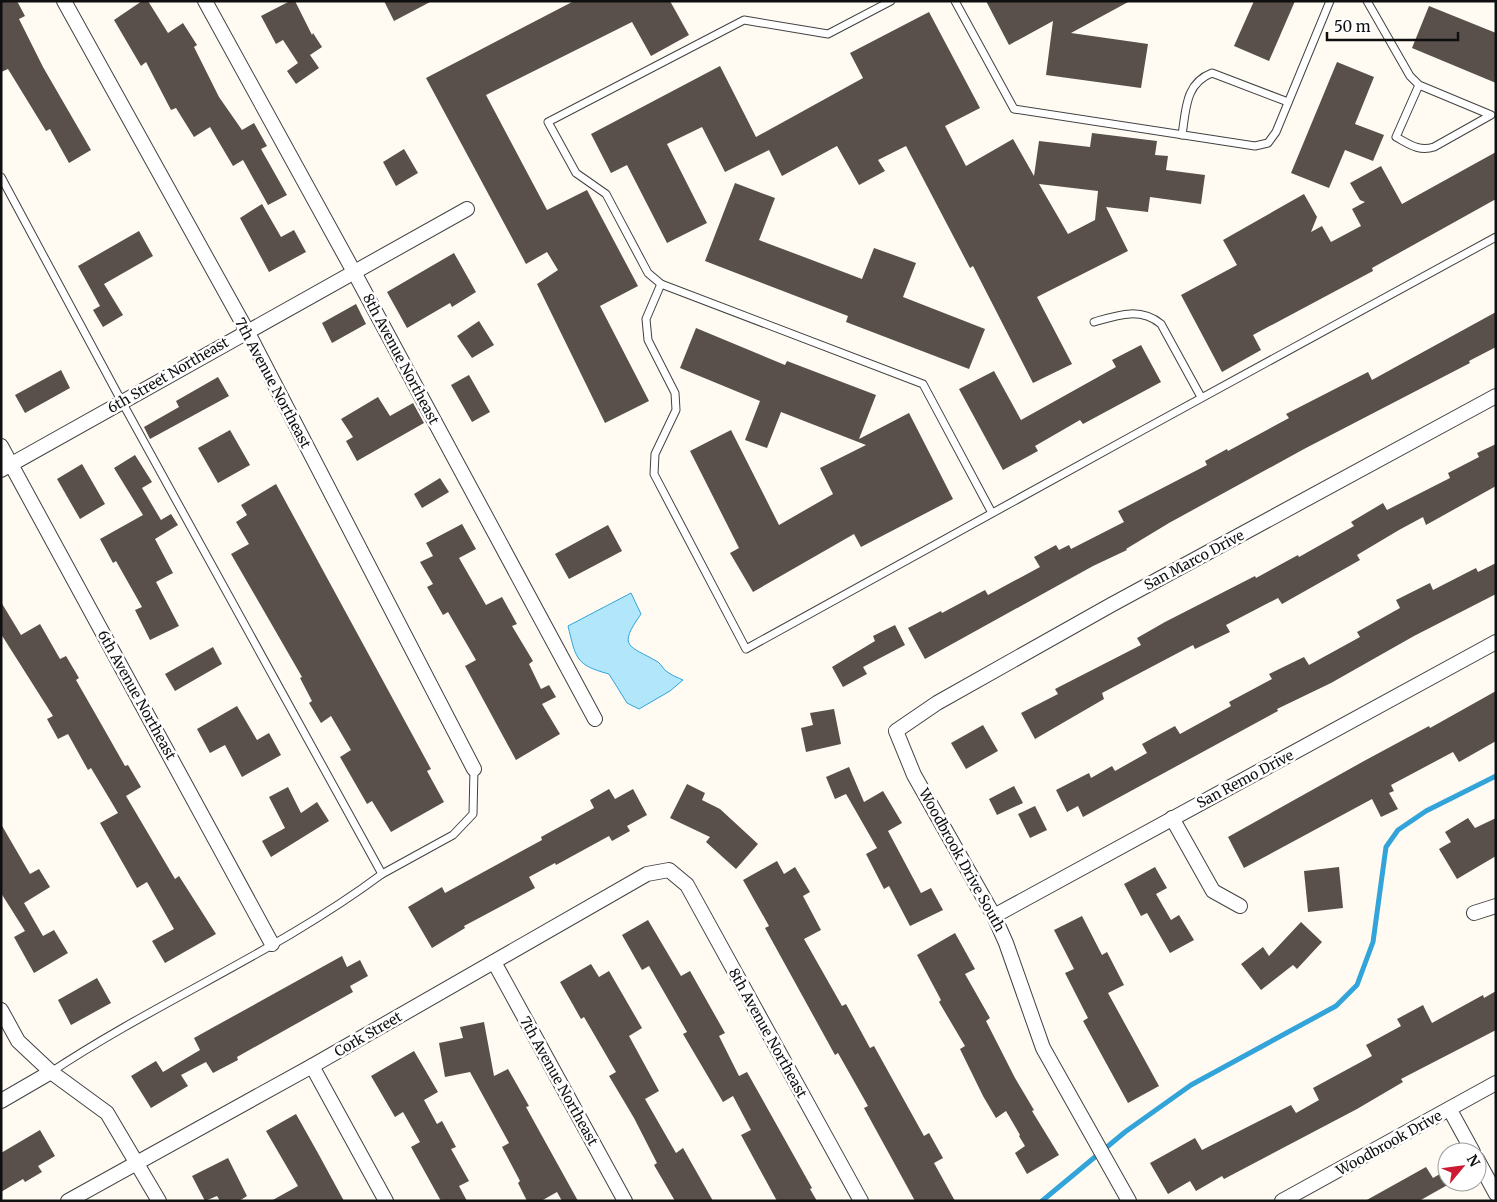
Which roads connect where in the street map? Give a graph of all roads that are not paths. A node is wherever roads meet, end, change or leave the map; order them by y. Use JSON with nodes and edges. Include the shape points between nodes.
{"nodes":[{"id":1,"x":64,"y":1,"type":"edge"},
{"id":2,"x":205,"y":1,"type":"edge"},
{"id":3,"x":891,"y":1,"type":"edge"},
{"id":4,"x":955,"y":1,"type":"edge"},
{"id":5,"x":1330,"y":1,"type":"edge"},
{"id":6,"x":1368,"y":1,"type":"edge"},
{"id":7,"x":1419,"y":85,"type":"junction"},
{"id":8,"x":1288,"y":102,"type":"junction"},
{"id":9,"x":1182,"y":134,"type":"junction"},
{"id":10,"x":1,"y":177,"type":"edge"},
{"id":11,"x":467,"y":209,"type":"dead end"},
{"id":12,"x":1496,"y":237,"type":"edge"},
{"id":13,"x":354,"y":272,"type":"junction"},
{"id":14,"x":661,"y":284,"type":"junction"},
{"id":15,"x":1094,"y":322,"type":"dead end"},
{"id":16,"x":247,"y":331,"type":"junction"},
{"id":17,"x":1496,"y":396,"type":"edge"},
{"id":18,"x":1201,"y":397,"type":"junction"},
{"id":19,"x":122,"y":402,"type":"junction"},
{"id":20,"x":1,"y":446,"type":"edge"},
{"id":21,"x":6,"y":467,"type":"edge"},
{"id":22,"x":992,"y":513,"type":"junction"},
{"id":23,"x":1496,"y":642,"type":"edge"},
{"id":24,"x":595,"y":719,"type":"dead end"},
{"id":25,"x":896,"y":731,"type":"joint"},
{"id":26,"x":474,"y":769,"type":"joint"},
{"id":27,"x":1172,"y":818,"type":"junction"},
{"id":28,"x":669,"y":870,"type":"joint"},
{"id":29,"x":382,"y":874,"type":"junction"},
{"id":30,"x":1240,"y":906,"type":"dead end"},
{"id":31,"x":1496,"y":906,"type":"edge"},
{"id":32,"x":1474,"y":913,"type":"dead end"},
{"id":33,"x":994,"y":916,"type":"junction"},
{"id":34,"x":272,"y":944,"type":"junction"},
{"id":35,"x":494,"y":962,"type":"junction"},
{"id":36,"x":1,"y":1010,"type":"edge"},
{"id":37,"x":312,"y":1066,"type":"junction"},
{"id":38,"x":51,"y":1072,"type":"junction"},
{"id":39,"x":1496,"y":1083,"type":"edge"},
{"id":40,"x":1,"y":1101,"type":"edge"},
{"id":41,"x":1450,"y":1110,"type":"junction"},
{"id":42,"x":1468,"y":1142,"type":"edge"},
{"id":43,"x":137,"y":1161,"type":"junction"},
{"id":44,"x":1487,"y":1177,"type":"edge"},
{"id":45,"x":1496,"y":1194,"type":"edge"},
{"id":46,"x":68,"y":1201,"type":"edge"},
{"id":47,"x":159,"y":1201,"type":"edge"},
{"id":48,"x":386,"y":1201,"type":"edge"},
{"id":49,"x":624,"y":1201,"type":"edge"},
{"id":50,"x":861,"y":1201,"type":"edge"},
{"id":51,"x":1129,"y":1201,"type":"edge"},
{"id":52,"x":1282,"y":1201,"type":"edge"}],
"edges":[{"from":1,"to":16,"type":"street","name":"7th Avenue Northeast"},
{"from":2,"to":13,"type":"street","name":"8th Avenue Northeast"},
{"from":3,"to":14,"type":"lane","via":[[828,34],[744,20],[548,122],[576,173],[606,194],[648,274]]},
{"from":4,"to":9,"type":"lane","via":[[1014,109]]},
{"from":5,"to":8,"type":"lane"},
{"from":6,"to":7,"type":"lane","via":[[1410,76]]},
{"from":7,"to":7,"type":"lane","via":[[1482,112],[1491,115],[1434,148],[1417,148],[1396,137]]},
{"from":8,"to":9,"type":"lane","via":[[1268,143],[1255,146]]},
{"from":8,"to":9,"type":"lane","via":[[1212,73],[1201,77],[1192,86]]},
{"from":10,"to":19,"type":"lane"},
{"from":11,"to":13,"type":"street","name":"6th Street Northeast"},
{"from":12,"to":18,"type":"lane"},
{"from":13,"to":16,"type":"street","name":"6th Street Northeast"},
{"from":13,"to":24,"type":"street","name":"8th Avenue Northeast"},
{"from":14,"to":22,"type":"lane","via":[[923,384]]},
{"from":14,"to":22,"type":"lane","via":[[646,319],[648,340],[675,393],[676,410],[655,454],[654,474],[746,649]]},
{"from":15,"to":18,"type":"lane","via":[[1124,314],[1151,316],[1161,324]]},
{"from":16,"to":19,"type":"street","name":"6th Street Northeast"},
{"from":16,"to":26,"type":"street","name":"7th Avenue Northeast"},
{"from":17,"to":25,"type":"street","name":"San Marco Drive","via":[[1111,605],[936,703]]},
{"from":18,"to":22,"type":"lane"},
{"from":19,"to":21,"type":"street","name":"6th Street Northeast"},
{"from":19,"to":29,"type":"lane"},
{"from":20,"to":21,"type":"street","name":"6th Avenue Northeast"},
{"from":21,"to":34,"type":"street","name":"6th Avenue Northeast"},
{"from":23,"to":27,"type":"street","name":"San Remo Drive"},
{"from":25,"to":33,"type":"street","name":"Woodbrook Drive South","via":[[914,775]]},
{"from":26,"to":29,"type":"lane","via":[[473,814],[453,835]]},
{"from":27,"to":30,"type":"street","via":[[1213,891]]},
{"from":27,"to":33,"type":"street","name":"San Remo Drive"},
{"from":28,"to":35,"type":"street","name":"Cork Street","via":[[647,874]]},
{"from":28,"to":50,"type":"street","name":"8th Avenue Northeast","via":[[687,885]]},
{"from":29,"to":34,"type":"lane","via":[[344,903]]},
{"from":31,"to":32,"type":"street"},
{"from":33,"to":51,"type":"street","name":"Woodbrook Drive South","via":[[1044,1048]]},
{"from":34,"to":38,"type":"lane"},
{"from":35,"to":37,"type":"street","name":"Cork Street"},
{"from":35,"to":49,"type":"street","name":"7th Avenue Northeast"},
{"from":36,"to":38,"type":"street","via":[[18,1041]]},
{"from":37,"to":43,"type":"street","name":"Cork Street"},
{"from":37,"to":48,"type":"street"},
{"from":38,"to":40,"type":"street"},
{"from":38,"to":43,"type":"street","via":[[107,1114]]},
{"from":39,"to":41,"type":"street","name":"Woodbrook Drive"},
{"from":41,"to":42,"type":"street"},
{"from":41,"to":52,"type":"street","name":"Woodbrook Drive"},
{"from":43,"to":46,"type":"street","name":"Cork Street"},
{"from":43,"to":47,"type":"street"},
{"from":44,"to":45,"type":"street"}]}
